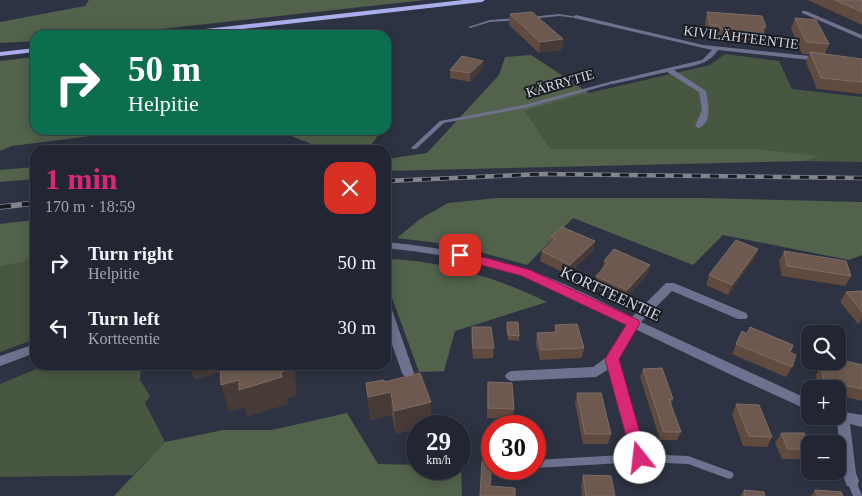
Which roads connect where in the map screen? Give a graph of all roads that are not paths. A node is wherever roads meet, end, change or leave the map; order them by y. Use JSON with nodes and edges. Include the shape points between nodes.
{"nodes":[{"id":1,"x":482,"y":0,"type":"edge"},
{"id":2,"x":804,"y":12,"type":"dead end"},
{"id":3,"x":576,"y":17,"type":"joint"},
{"id":4,"x":470,"y":27,"type":"dead end"},
{"id":5,"x":215,"y":30,"type":"edge"},
{"id":6,"x":862,"y":37,"type":"edge"},
{"id":7,"x":716,"y":49,"type":"junction"},
{"id":8,"x":30,"y":51,"type":"edge"},
{"id":9,"x":0,"y":54,"type":"edge"},
{"id":10,"x":826,"y":60,"type":"edge"},
{"id":11,"x":668,"y":69,"type":"junction"},
{"id":12,"x":613,"y":82,"type":"joint"},
{"id":13,"x":699,"y":126,"type":"dead end"},
{"id":14,"x":414,"y":148,"type":"dead end"},
{"id":15,"x":391,"y":246,"type":"edge"},
{"id":16,"x":742,"y":316,"type":"dead end"},
{"id":17,"x":634,"y":323,"type":"junction"},
{"id":18,"x":391,"y":324,"type":"edge"},
{"id":19,"x":30,"y":350,"type":"edge"},
{"id":20,"x":612,"y":359,"type":"junction"},
{"id":21,"x":0,"y":362,"type":"edge"},
{"id":22,"x":408,"y":372,"type":"dead end"},
{"id":23,"x":511,"y":376,"type":"dead end"},
{"id":24,"x":801,"y":402,"type":"edge"},
{"id":25,"x":846,"y":417,"type":"edge"},
{"id":26,"x":862,"y":421,"type":"edge"},
{"id":27,"x":841,"y":425,"type":"edge"},
{"id":28,"x":640,"y":458,"type":"junction"},
{"id":29,"x":546,"y":463,"type":"edge"},
{"id":30,"x":729,"y":474,"type":"dead end"},
{"id":31,"x":852,"y":481,"type":"joint"},
{"id":32,"x":858,"y":496,"type":"edge"}],
"edges":[{"from":1,"to":5,"type":"main road"},
{"from":2,"to":6,"type":"street"},
{"from":3,"to":4,"type":"lane","name":"KIVILÄHTEENTIE","via":[[559,15],[490,21]]},
{"from":3,"to":7,"type":"street","name":"KIVILÄHTEENTIE"},
{"from":7,"to":10,"type":"street","name":"KIVILÄHTEENTIE"},
{"from":7,"to":11,"type":"street","name":"KÄRRYTIE","via":[[704,61]]},
{"from":8,"to":9,"type":"main road"},
{"from":11,"to":12,"type":"street","name":"KÄRRYTIE"},
{"from":11,"to":13,"type":"street","via":[[702,91],[706,110]]},
{"from":12,"to":14,"type":"lane","name":"KÄRRYTIE","via":[[525,106],[442,122]]},
{"from":15,"to":17,"type":"street","name":"KORTTEENTIE","via":[[478,258],[526,273]]},
{"from":16,"to":17,"type":"street","via":[[670,286]]},
{"from":17,"to":20,"type":"street"},
{"from":17,"to":24,"type":"street","name":"KORTTEENTIE"},
{"from":18,"to":22,"type":"street"},
{"from":19,"to":21,"type":"street"},
{"from":20,"to":23,"type":"street","via":[[596,372]]},
{"from":20,"to":28,"type":"street"},
{"from":25,"to":26,"type":"street"},
{"from":27,"to":31,"type":"street"},
{"from":28,"to":29,"type":"lane"},
{"from":28,"to":30,"type":"lane","via":[[688,460]]},
{"from":31,"to":32,"type":"lane"}]}
